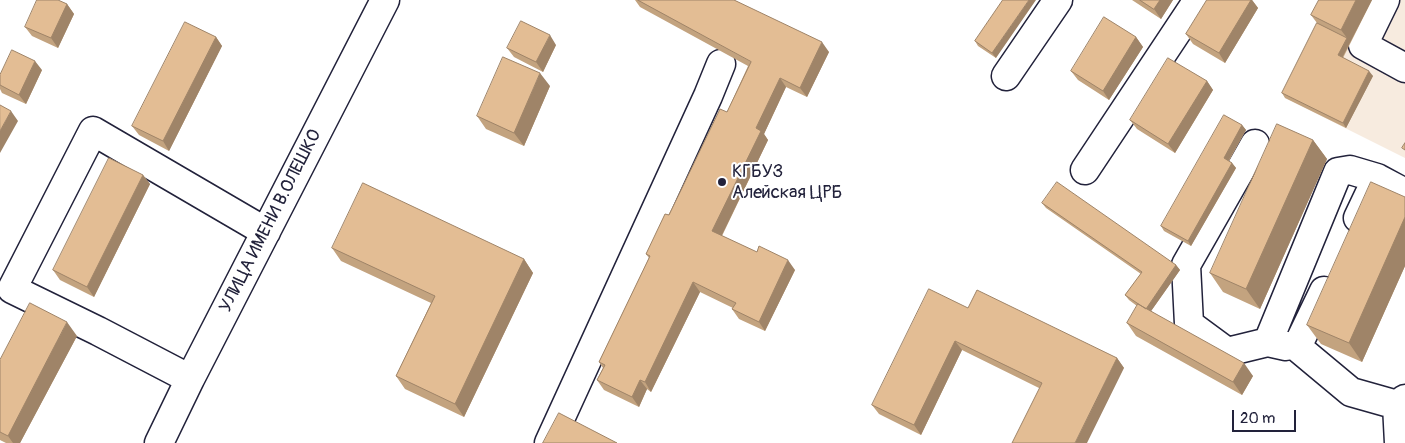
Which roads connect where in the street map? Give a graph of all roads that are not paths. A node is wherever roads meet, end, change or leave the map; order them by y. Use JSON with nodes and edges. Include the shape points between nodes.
{"nodes":[{"id":1,"x":385,"y":0,"type":"edge"},
{"id":2,"x":1058,"y":0,"type":"edge"},
{"id":3,"x":1198,"y":0,"type":"edge"},
{"id":4,"x":1385,"y":0,"type":"edge"},
{"id":5,"x":721,"y":64,"type":"dead end"},
{"id":6,"x":1405,"y":68,"type":"edge"},
{"id":7,"x":1006,"y":76,"type":"dead end"},
{"id":8,"x":1254,"y":144,"type":"dead end"},
{"id":9,"x":1085,"y":170,"type":"dead end"},
{"id":10,"x":1377,"y":178,"type":"junction"},
{"id":11,"x":1405,"y":193,"type":"edge"},
{"id":12,"x":266,"y":232,"type":"junction"},
{"id":13,"x":1348,"y":240,"type":"edge"},
{"id":14,"x":1335,"y":267,"type":"edge"},
{"id":15,"x":1268,"y":342,"type":"junction"},
{"id":16,"x":1297,"y":347,"type":"junction"},
{"id":17,"x":190,"y":379,"type":"junction"},
{"id":18,"x":1401,"y":402,"type":"edge"},
{"id":19,"x":1397,"y":442,"type":"edge"},
{"id":20,"x":159,"y":443,"type":"edge"},
{"id":21,"x":549,"y":443,"type":"edge"}],
"edges":[{"from":1,"to":12,"type":"street","name":"УЛИЦА ИМЕНИ В.ОЛЕШКО"},
{"from":2,"to":7,"type":"street"},
{"from":3,"to":9,"type":"street"},
{"from":4,"to":6,"type":"street","via":[[1363,45]]},
{"from":5,"to":21,"type":"street"},
{"from":8,"to":15,"type":"street","via":[[1186,264],[1189,324],[1227,352]]},
{"from":10,"to":11,"type":"street"},
{"from":10,"to":13,"type":"street"},
{"from":10,"to":15,"type":"street","via":[[1350,170],[1338,172]]},
{"from":12,"to":17,"type":"street","name":"УЛИЦА ИМЕНИ В.ОЛЕШКО"},
{"from":12,"to":17,"type":"street","via":[[93,131],[12,289]]},
{"from":14,"to":16,"type":"street"},
{"from":15,"to":16,"type":"street"},
{"from":16,"to":18,"type":"street","via":[[1351,392]]},
{"from":17,"to":20,"type":"street","name":"УЛИЦА ИМЕНИ В.ОЛЕШКО"},
{"from":18,"to":19,"type":"street"}]}
